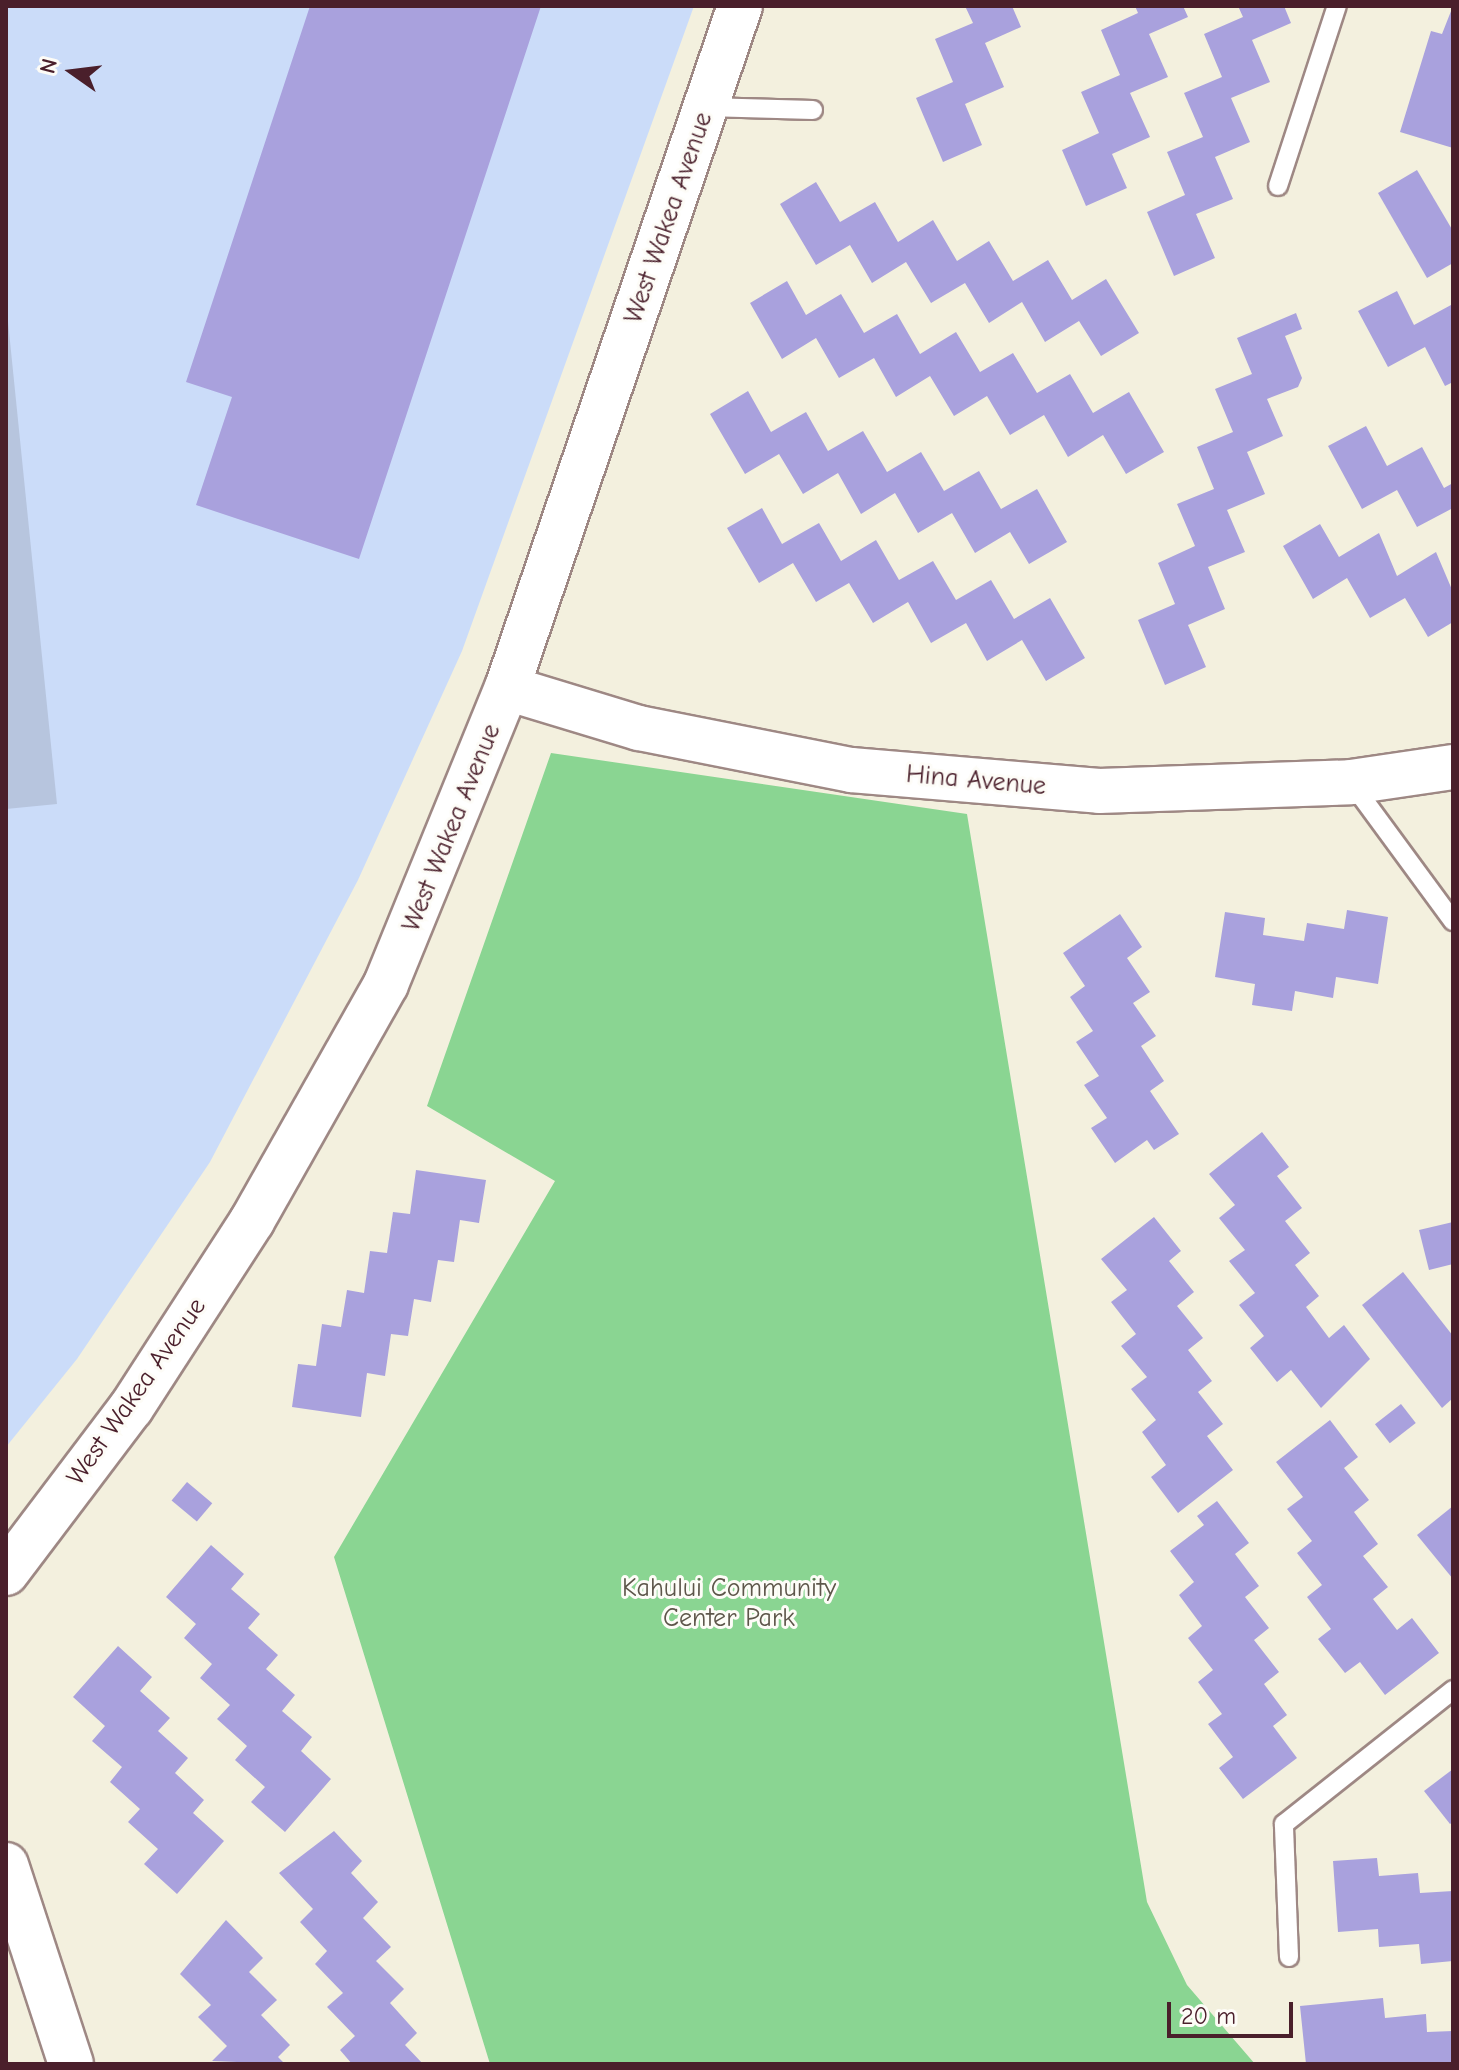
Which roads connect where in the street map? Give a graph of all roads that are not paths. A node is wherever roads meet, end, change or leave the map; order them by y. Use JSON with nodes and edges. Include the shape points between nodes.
{"nodes":[{"id":1,"x":740,"y":6,"type":"edge"},
{"id":2,"x":1337,"y":6,"type":"edge"},
{"id":3,"x":706,"y":107,"type":"junction"},
{"id":4,"x":813,"y":110,"type":"dead end"},
{"id":5,"x":1278,"y":186,"type":"dead end"},
{"id":6,"x":507,"y":688,"type":"junction"},
{"id":7,"x":1453,"y":767,"type":"edge"},
{"id":8,"x":1351,"y":782,"type":"junction"},
{"id":9,"x":1453,"y":921,"type":"edge"},
{"id":10,"x":6,"y":1573,"type":"edge"},
{"id":11,"x":1453,"y":1690,"type":"edge"},
{"id":12,"x":6,"y":1865,"type":"edge"},
{"id":13,"x":1289,"y":1957,"type":"dead end"},
{"id":14,"x":71,"y":2064,"type":"edge"}],
"edges":[{"from":1,"to":3,"type":"street","name":"West Wakea Avenue"},
{"from":2,"to":5,"type":"lane"},
{"from":3,"to":4,"type":"lane"},
{"from":3,"to":6,"type":"street","name":"West Wakea Avenue"},
{"from":6,"to":8,"type":"street","name":"Hina Avenue","via":[[639,728],[851,770],[1099,791]]},
{"from":6,"to":10,"type":"street","name":"West Wakea Avenue","via":[[386,984],[252,1221],[131,1408]]},
{"from":7,"to":8,"type":"street","name":"Hina Avenue"},
{"from":8,"to":9,"type":"lane"},
{"from":11,"to":13,"type":"lane","via":[[1284,1824]]},
{"from":12,"to":14,"type":"street"}]}
